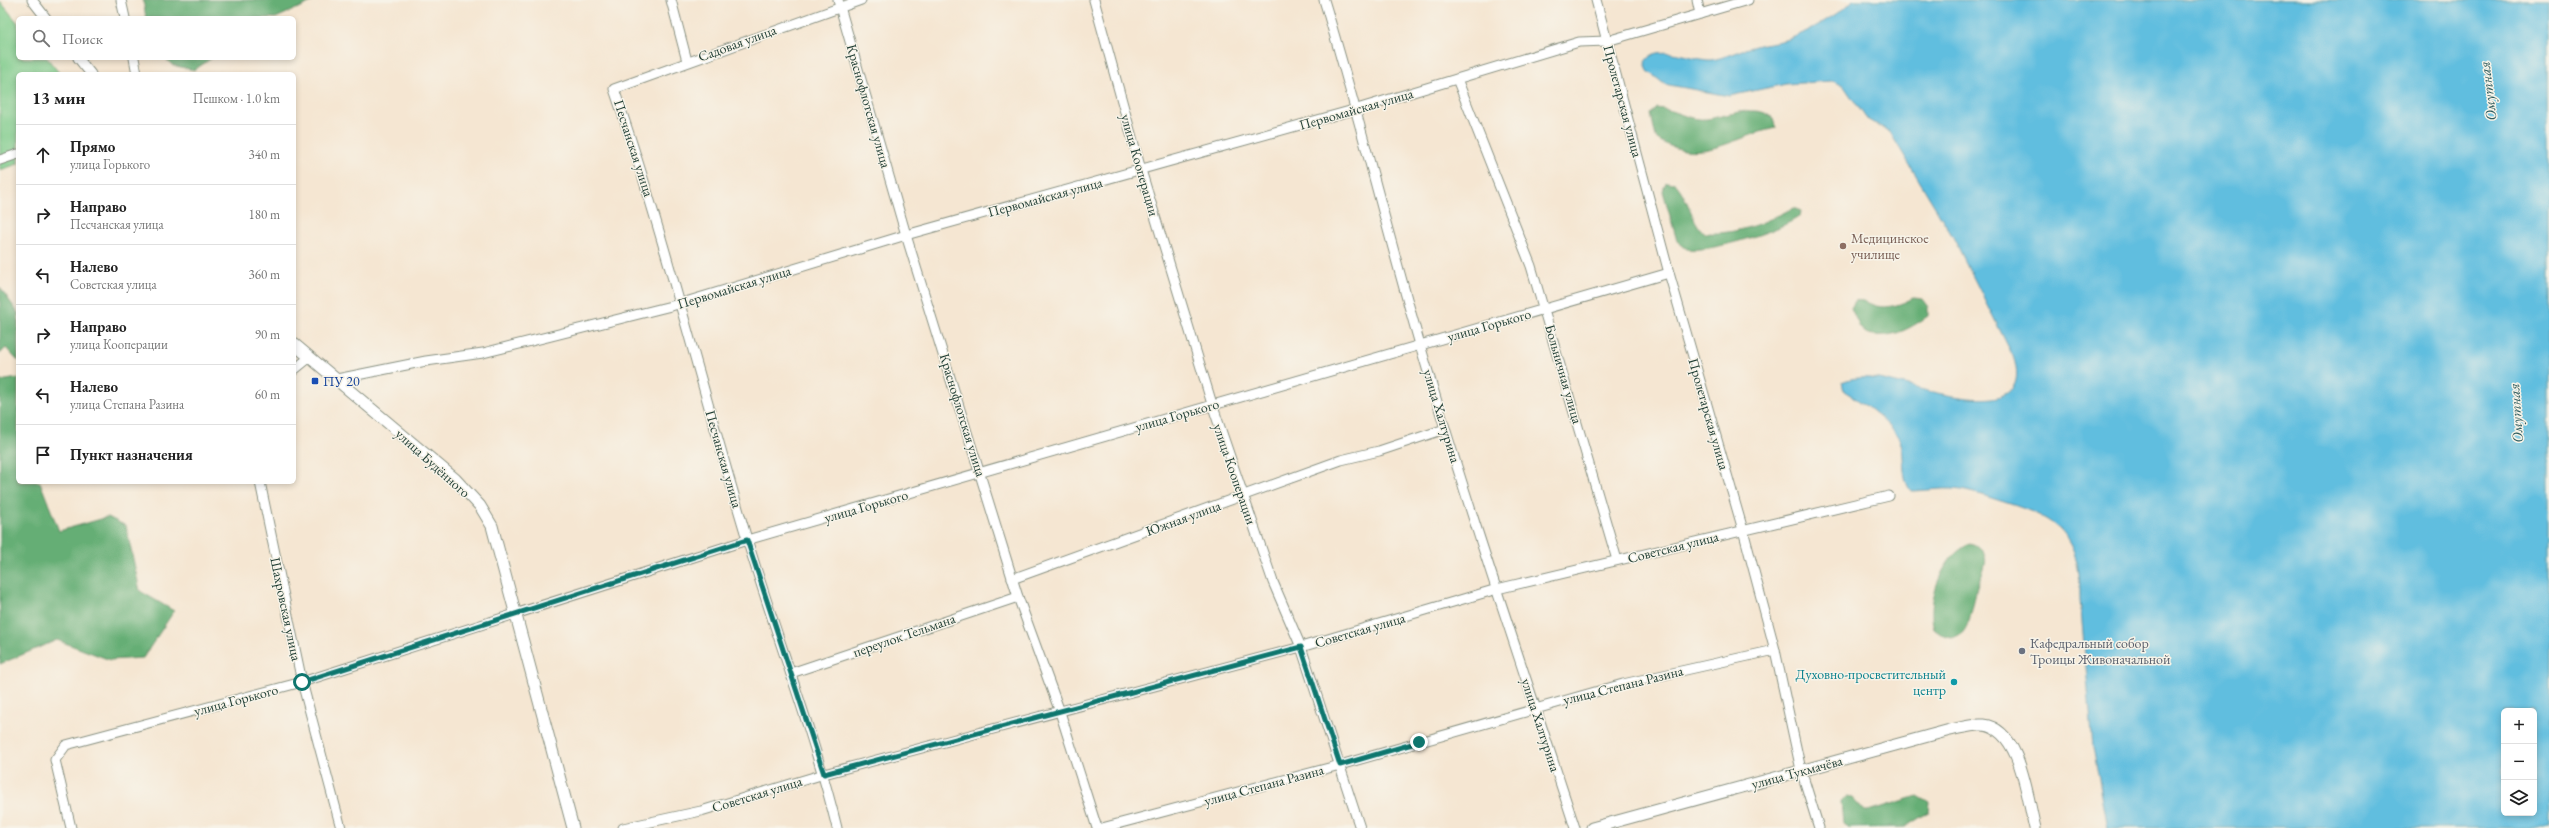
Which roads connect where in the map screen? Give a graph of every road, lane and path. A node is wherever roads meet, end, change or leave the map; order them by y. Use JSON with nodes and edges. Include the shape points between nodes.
{"nodes":[{"id":1,"x":32,"y":0,"type":"edge"},
{"id":2,"x":121,"y":0,"type":"edge"},
{"id":3,"x":672,"y":0,"type":"edge"},
{"id":4,"x":861,"y":0,"type":"edge"},
{"id":5,"x":1094,"y":0,"type":"edge"},
{"id":6,"x":1324,"y":0,"type":"edge"},
{"id":7,"x":1596,"y":0,"type":"edge"},
{"id":8,"x":1697,"y":0,"type":"edge"},
{"id":9,"x":1748,"y":0,"type":"edge"},
{"id":10,"x":839,"y":3,"type":"edge"},
{"id":11,"x":1700,"y":14,"type":"junction"},
{"id":12,"x":44,"y":16,"type":"edge"},
{"id":13,"x":125,"y":16,"type":"edge"},
{"id":14,"x":1607,"y":41,"type":"junction"},
{"id":15,"x":80,"y":60,"type":"edge"},
{"id":16,"x":134,"y":60,"type":"edge"},
{"id":17,"x":687,"y":62,"type":"junction"},
{"id":18,"x":89,"y":72,"type":"edge"},
{"id":19,"x":137,"y":72,"type":"edge"},
{"id":20,"x":1457,"y":79,"type":"junction"},
{"id":21,"x":614,"y":89,"type":"joint"},
{"id":22,"x":1357,"y":109,"type":"junction"},
{"id":23,"x":16,"y":155,"type":"edge"},
{"id":24,"x":0,"y":160,"type":"edge"},
{"id":25,"x":1140,"y":170,"type":"junction"},
{"id":26,"x":906,"y":234,"type":"junction"},
{"id":27,"x":1669,"y":273,"type":"junction"},
{"id":28,"x":679,"y":304,"type":"junction"},
{"id":29,"x":1545,"y":308,"type":"junction"},
{"id":30,"x":1420,"y":345,"type":"junction"},
{"id":31,"x":296,"y":346,"type":"edge"},
{"id":32,"x":310,"y":357,"type":"junction"},
{"id":33,"x":296,"y":368,"type":"edge"},
{"id":34,"x":337,"y":379,"type":"junction"},
{"id":35,"x":1212,"y":404,"type":"junction"},
{"id":36,"x":1445,"y":429,"type":"junction"},
{"id":37,"x":981,"y":473,"type":"junction"},
{"id":38,"x":260,"y":484,"type":"edge"},
{"id":39,"x":1889,"y":496,"type":"dead end"},
{"id":40,"x":1243,"y":497,"type":"junction"},
{"id":41,"x":1743,"y":530,"type":"junction"},
{"id":42,"x":747,"y":540,"type":"junction"},
{"id":43,"x":1617,"y":560,"type":"junction"},
{"id":44,"x":1012,"y":578,"type":"junction"},
{"id":45,"x":1497,"y":589,"type":"junction"},
{"id":46,"x":1018,"y":597,"type":"junction"},
{"id":47,"x":515,"y":613,"type":"junction"},
{"id":48,"x":1301,"y":647,"type":"junction"},
{"id":49,"x":1774,"y":650,"type":"junction"},
{"id":50,"x":791,"y":673,"type":"junction"},
{"id":51,"x":302,"y":682,"type":"junction"},
{"id":52,"x":1536,"y":707,"type":"junction"},
{"id":53,"x":1060,"y":712,"type":"junction"},
{"id":54,"x":1340,"y":765,"type":"junction"},
{"id":55,"x":1801,"y":770,"type":"junction"},
{"id":56,"x":824,"y":774,"type":"junction"},
{"id":57,"x":71,"y":828,"type":"edge"},
{"id":58,"x":342,"y":828,"type":"edge"},
{"id":59,"x":573,"y":828,"type":"edge"},
{"id":60,"x":623,"y":828,"type":"edge"},
{"id":61,"x":837,"y":828,"type":"edge"},
{"id":62,"x":1097,"y":828,"type":"edge"},
{"id":63,"x":1102,"y":828,"type":"edge"},
{"id":64,"x":1360,"y":828,"type":"edge"},
{"id":65,"x":1575,"y":828,"type":"edge"},
{"id":66,"x":1592,"y":828,"type":"edge"},
{"id":67,"x":1820,"y":828,"type":"edge"},
{"id":68,"x":2035,"y":828,"type":"edge"}],
"edges":[{"from":1,"to":12,"type":"street"},
{"from":2,"to":13,"type":"street"},
{"from":3,"to":17,"type":"street"},
{"from":4,"to":10,"type":"street","name":"Садовая улица"},
{"from":5,"to":25,"type":"street","name":"улица Кооперации"},
{"from":6,"to":22,"type":"street","name":"улица Халтурина"},
{"from":7,"to":14,"type":"street","name":"Пролетарская улица"},
{"from":8,"to":11,"type":"street"},
{"from":9,"to":11,"type":"street","name":"Первомайская улица"},
{"from":10,"to":17,"type":"street","name":"Садовая улица"},
{"from":10,"to":26,"type":"street","name":"Краснофлотская улица"},
{"from":11,"to":14,"type":"street","name":"Первомайская улица"},
{"from":14,"to":20,"type":"street","name":"Первомайская улица","via":[[1579,42]]},
{"from":14,"to":27,"type":"street","name":"Пролетарская улица"},
{"from":15,"to":18,"type":"street"},
{"from":16,"to":19,"type":"street"},
{"from":17,"to":21,"type":"street","name":"Садовая улица"},
{"from":20,"to":22,"type":"street","name":"Первомайская улица"},
{"from":20,"to":29,"type":"street","name":"Больничная улица"},
{"from":21,"to":28,"type":"street","name":"Песчанская улица","via":[[646,181]]},
{"from":22,"to":25,"type":"street","name":"Первомайская улица"},
{"from":22,"to":30,"type":"street","name":"улица Халтурина"},
{"from":23,"to":24,"type":"street"},
{"from":25,"to":26,"type":"street","name":"Первомайская улица"},
{"from":25,"to":35,"type":"street","name":"улица Кооперации"},
{"from":26,"to":28,"type":"street","name":"Первомайская улица"},
{"from":26,"to":37,"type":"street","name":"Краснофлотская улица"},
{"from":27,"to":29,"type":"street","name":"улица Горького"},
{"from":27,"to":41,"type":"street","name":"Пролетарская улица"},
{"from":28,"to":34,"type":"street","name":"Первомайская улица","via":[[483,353]]},
{"from":28,"to":42,"type":"street","name":"Песчанская улица"},
{"from":29,"to":30,"type":"street","name":"улица Горького"},
{"from":29,"to":43,"type":"street","name":"Больничная улица"},
{"from":30,"to":35,"type":"street","name":"улица Горького"},
{"from":30,"to":36,"type":"street","name":"улица Халтурина"},
{"from":31,"to":32,"type":"street","name":"улица Будённого"},
{"from":32,"to":33,"type":"street"},
{"from":32,"to":34,"type":"street","name":"улица Будённого"},
{"from":34,"to":47,"type":"street","name":"улица Будённого","via":[[455,478],[480,506],[492,526]]},
{"from":35,"to":37,"type":"street","name":"улица Горького"},
{"from":35,"to":40,"type":"street","name":"улица Кооперации"},
{"from":36,"to":40,"type":"street","name":"Южная улица","via":[[1379,451],[1341,460]]},
{"from":36,"to":45,"type":"street","name":"улица Халтурина"},
{"from":37,"to":42,"type":"street","name":"улица Горького"},
{"from":37,"to":44,"type":"street","name":"Краснофлотская улица"},
{"from":38,"to":51,"type":"street","name":"Шахровская улица"},
{"from":39,"to":41,"type":"street","name":"Советская улица"},
{"from":40,"to":44,"type":"street","name":"Южная улица"},
{"from":40,"to":48,"type":"street","name":"улица Кооперации","via":[[1273,582]]},
{"from":41,"to":43,"type":"street","name":"Советская улица"},
{"from":41,"to":49,"type":"street","name":"Пролетарская улица"},
{"from":42,"to":47,"type":"street","name":"улица Горького"},
{"from":42,"to":50,"type":"street","name":"Песчанская улица"},
{"from":43,"to":45,"type":"street","name":"Советская улица"},
{"from":44,"to":46,"type":"street","name":"Краснофлотская улица"},
{"from":45,"to":48,"type":"street","name":"Советская улица"},
{"from":45,"to":52,"type":"street","name":"улица Халтурина"},
{"from":46,"to":50,"type":"street","name":"переулок Тельмана"},
{"from":46,"to":53,"type":"street","name":"Краснофлотская улица"},
{"from":47,"to":51,"type":"street","name":"улица Горького"},
{"from":47,"to":59,"type":"street","name":"улица Будённого"},
{"from":48,"to":53,"type":"street","name":"Советская улица"},
{"from":48,"to":54,"type":"street","name":"улица Кооперации"},
{"from":49,"to":52,"type":"street","name":"улица Степана Разина","via":[[1623,684]]},
{"from":49,"to":55,"type":"street","name":"Пролетарская улица"},
{"from":50,"to":56,"type":"street","name":"Песчанская улица"},
{"from":51,"to":57,"type":"street","name":"улица Горького","via":[[66,745],[55,760]]},
{"from":51,"to":58,"type":"street","name":"Шахровская улица"},
{"from":52,"to":54,"type":"street","name":"улица Степана Разина"},
{"from":52,"to":65,"type":"street","name":"улица Халтурина"},
{"from":53,"to":56,"type":"street","name":"Советская улица"},
{"from":53,"to":62,"type":"street","name":"Краснофлотская улица"},
{"from":54,"to":63,"type":"street","name":"улица Степана Разина"},
{"from":54,"to":64,"type":"street","name":"улица Кооперации"},
{"from":55,"to":66,"type":"street","name":"улица Тукмачёва"},
{"from":55,"to":67,"type":"street","name":"Пролетарская улица"},
{"from":55,"to":68,"type":"street","name":"улица Тукмачёва","via":[[1975,725],[1990,727],[2003,733],[2013,745]]},
{"from":56,"to":60,"type":"street","name":"Советская улица","via":[[701,811]]},
{"from":56,"to":61,"type":"street","name":"Песчанская улица"}]}
